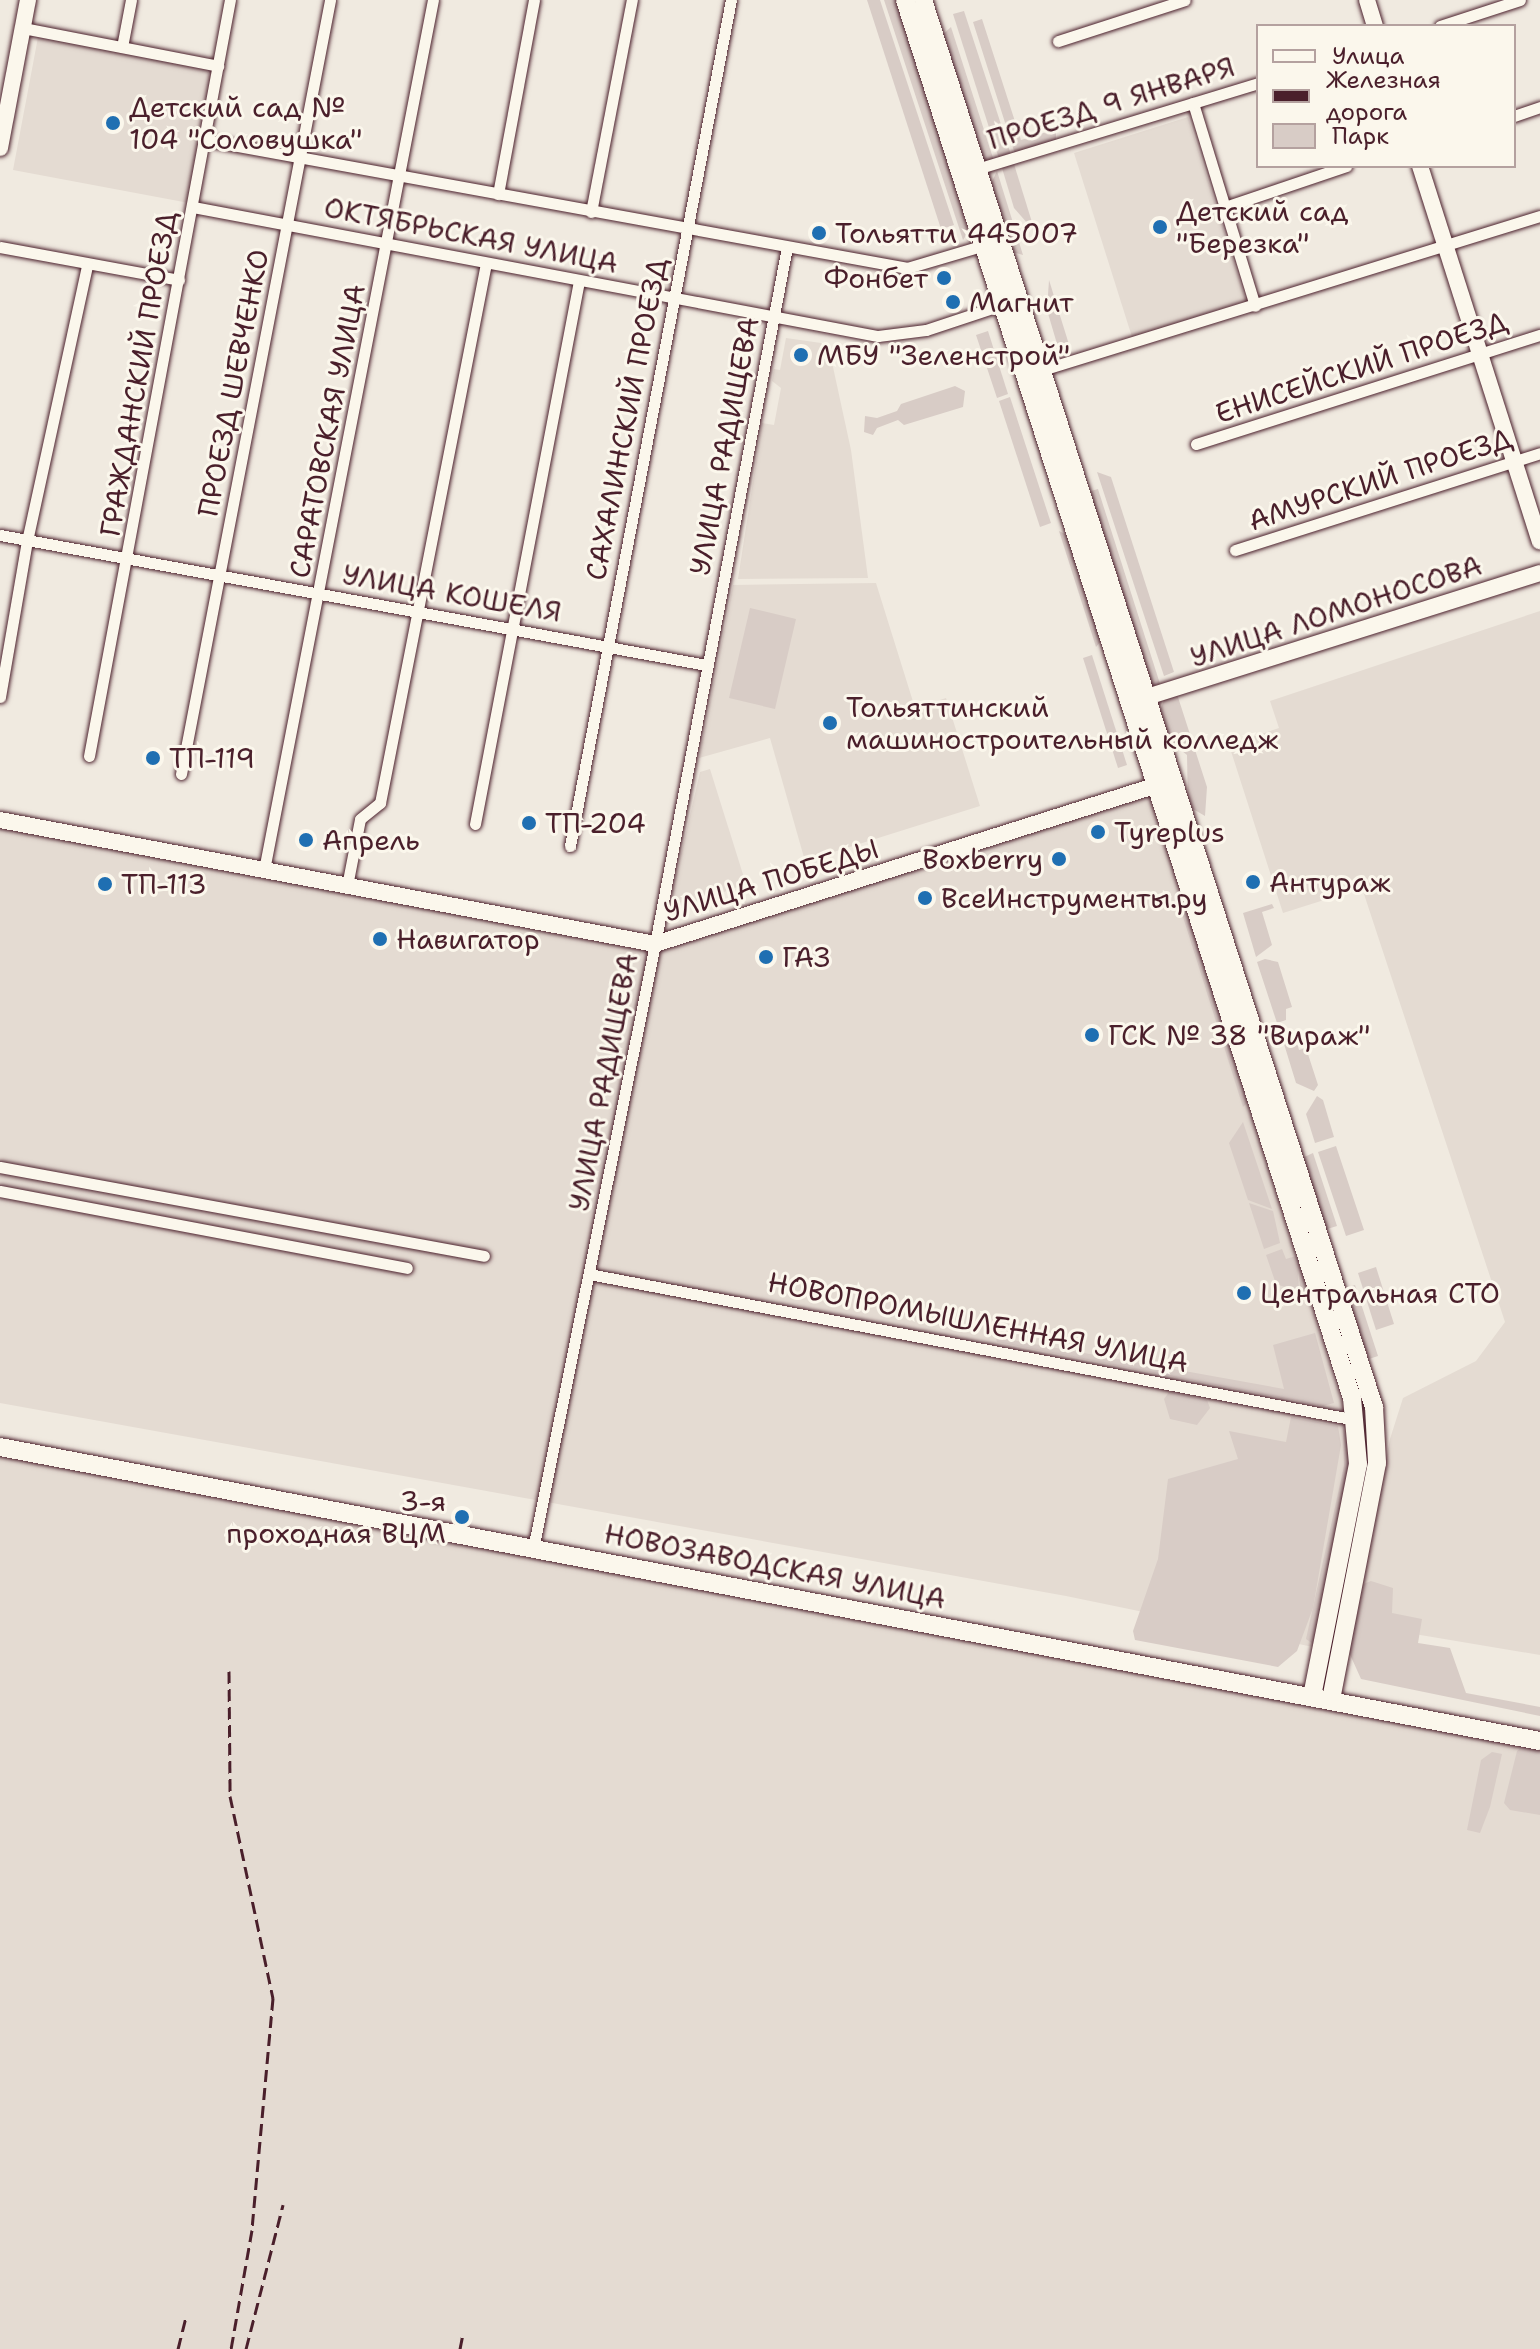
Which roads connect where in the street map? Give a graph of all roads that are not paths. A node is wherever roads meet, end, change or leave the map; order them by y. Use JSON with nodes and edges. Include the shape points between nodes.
{"nodes":[{"id":1,"x":28,"y":0,"type":"edge"},
{"id":2,"x":131,"y":0,"type":"edge"},
{"id":3,"x":230,"y":0,"type":"edge"},
{"id":4,"x":330,"y":0,"type":"edge"},
{"id":5,"x":433,"y":0,"type":"edge"},
{"id":6,"x":534,"y":0,"type":"edge"},
{"id":7,"x":632,"y":0,"type":"edge"},
{"id":8,"x":731,"y":0,"type":"edge"},
{"id":9,"x":905,"y":0,"type":"edge"},
{"id":10,"x":923,"y":0,"type":"edge"},
{"id":11,"x":1185,"y":0,"type":"edge"},
{"id":12,"x":1367,"y":0,"type":"edge"},
{"id":13,"x":1520,"y":0,"type":"edge"},
{"id":14,"x":1374,"y":24,"type":"edge"},
{"id":15,"x":1446,"y":24,"type":"edge"},
{"id":16,"x":23,"y":28,"type":"junction"},
{"id":17,"x":1058,"y":41,"type":"dead end"},
{"id":18,"x":122,"y":47,"type":"junction"},
{"id":19,"x":218,"y":66,"type":"junction"},
{"id":20,"x":1256,"y":84,"type":"edge"},
{"id":21,"x":1193,"y":103,"type":"junction"},
{"id":22,"x":1540,"y":107,"type":"edge"},
{"id":23,"x":1516,"y":115,"type":"edge"},
{"id":24,"x":1,"y":137,"type":"edge"},
{"id":25,"x":205,"y":140,"type":"junction"},
{"id":26,"x":299,"y":157,"type":"junction"},
{"id":27,"x":1340,"y":168,"type":"edge"},
{"id":28,"x":1421,"y":168,"type":"edge"},
{"id":29,"x":977,"y":169,"type":"junction"},
{"id":30,"x":401,"y":176,"type":"junction"},
{"id":31,"x":498,"y":194,"type":"junction"},
{"id":32,"x":193,"y":207,"type":"junction"},
{"id":33,"x":1225,"y":207,"type":"junction"},
{"id":34,"x":591,"y":212,"type":"junction"},
{"id":35,"x":1540,"y":216,"type":"edge"},
{"id":36,"x":286,"y":224,"type":"junction"},
{"id":37,"x":687,"y":229,"type":"junction"},
{"id":38,"x":992,"y":243,"type":"junction"},
{"id":39,"x":389,"y":244,"type":"junction"},
{"id":40,"x":1446,"y":246,"type":"junction"},
{"id":41,"x":0,"y":247,"type":"edge"},
{"id":42,"x":787,"y":247,"type":"junction"},
{"id":43,"x":486,"y":263,"type":"junction"},
{"id":44,"x":87,"y":265,"type":"junction"},
{"id":45,"x":179,"y":280,"type":"junction"},
{"id":46,"x":579,"y":281,"type":"junction"},
{"id":47,"x":674,"y":297,"type":"junction"},
{"id":48,"x":1019,"y":299,"type":"junction"},
{"id":49,"x":1001,"y":305,"type":"junction"},
{"id":50,"x":1255,"y":306,"type":"junction"},
{"id":51,"x":773,"y":317,"type":"junction"},
{"id":52,"x":1540,"y":335,"type":"edge"},
{"id":53,"x":1480,"y":355,"type":"junction"},
{"id":54,"x":1042,"y":370,"type":"junction"},
{"id":55,"x":1196,"y":444,"type":"dead end"},
{"id":56,"x":1540,"y":453,"type":"edge"},
{"id":57,"x":1514,"y":461,"type":"junction"},
{"id":58,"x":0,"y":535,"type":"edge"},
{"id":59,"x":27,"y":541,"type":"junction"},
{"id":60,"x":1540,"y":541,"type":"edge"},
{"id":61,"x":1235,"y":550,"type":"dead end"},
{"id":62,"x":128,"y":559,"type":"junction"},
{"id":63,"x":1540,"y":573,"type":"edge"},
{"id":64,"x":221,"y":577,"type":"junction"},
{"id":65,"x":319,"y":593,"type":"junction"},
{"id":66,"x":418,"y":612,"type":"junction"},
{"id":67,"x":513,"y":628,"type":"junction"},
{"id":68,"x":608,"y":646,"type":"junction"},
{"id":69,"x":706,"y":665,"type":"junction"},
{"id":70,"x":0,"y":697,"type":"edge"},
{"id":71,"x":1147,"y":697,"type":"junction"},
{"id":72,"x":89,"y":756,"type":"dead end"},
{"id":73,"x":181,"y":774,"type":"dead end"},
{"id":74,"x":1164,"y":783,"type":"junction"},
{"id":75,"x":0,"y":820,"type":"edge"},
{"id":76,"x":475,"y":824,"type":"dead end"},
{"id":77,"x":570,"y":846,"type":"dead end"},
{"id":78,"x":264,"y":870,"type":"junction"},
{"id":79,"x":347,"y":886,"type":"junction"},
{"id":80,"x":655,"y":944,"type":"junction"},
{"id":81,"x":1284,"y":1156,"type":"junction"},
{"id":82,"x":0,"y":1167,"type":"edge"},
{"id":83,"x":0,"y":1191,"type":"edge"},
{"id":84,"x":484,"y":1256,"type":"dead end"},
{"id":85,"x":407,"y":1268,"type":"dead end"},
{"id":86,"x":589,"y":1274,"type":"junction"},
{"id":87,"x":1357,"y":1420,"type":"junction"},
{"id":88,"x":0,"y":1447,"type":"edge"},
{"id":89,"x":533,"y":1549,"type":"junction"},
{"id":90,"x":1332,"y":1644,"type":"junction"},
{"id":91,"x":1321,"y":1698,"type":"junction"},
{"id":92,"x":1540,"y":1741,"type":"edge"}],
"edges":[{"from":1,"to":16,"type":"main road"},
{"from":2,"to":18,"type":"street"},
{"from":3,"to":19,"type":"street","name":"ГРАЖДАНСКИЙ ПРОЕЗД"},
{"from":4,"to":26,"type":"street","name":"ПРОЕЗД ШЕВЧЕНКО"},
{"from":5,"to":30,"type":"street","name":"САРАТОВСКАЯ УЛИЦА"},
{"from":6,"to":31,"type":"street"},
{"from":7,"to":34,"type":"street"},
{"from":8,"to":37,"type":"street","name":"САХАЛИНСКИЙ ПРОЕЗД"},
{"from":9,"to":38,"type":"main road"},
{"from":10,"to":29,"type":"main road"},
{"from":11,"to":17,"type":"street"},
{"from":12,"to":14,"type":"main road"},
{"from":13,"to":15,"type":"street"},
{"from":16,"to":18,"type":"street"},
{"from":16,"to":24,"type":"main road"},
{"from":18,"to":19,"type":"street"},
{"from":19,"to":25,"type":"street","name":"ГРАЖДАНСКИЙ ПРОЕЗД"},
{"from":20,"to":21,"type":"street","name":"ПРОЕЗД 9 ЯНВАРЯ"},
{"from":21,"to":29,"type":"street","name":"ПРОЕЗД 9 ЯНВАРЯ"},
{"from":21,"to":33,"type":"street"},
{"from":22,"to":23,"type":"street"},
{"from":25,"to":26,"type":"street","name":"ОКТЯБРЬСКАЯ УЛИЦА"},
{"from":25,"to":32,"type":"street","name":"ГРАЖДАНСКИЙ ПРОЕЗД"},
{"from":26,"to":30,"type":"street","name":"ОКТЯБРЬСКАЯ УЛИЦА"},
{"from":26,"to":36,"type":"street","name":"ПРОЕЗД ШЕВЧЕНКО"},
{"from":27,"to":33,"type":"street"},
{"from":28,"to":40,"type":"main road"},
{"from":29,"to":38,"type":"main road"},
{"from":30,"to":31,"type":"street","name":"ОКТЯБРЬСКАЯ УЛИЦА"},
{"from":30,"to":39,"type":"street","name":"САРАТОВСКАЯ УЛИЦА"},
{"from":31,"to":34,"type":"street","name":"ОКТЯБРЬСКАЯ УЛИЦА"},
{"from":32,"to":36,"type":"street","name":"ОКТЯБРЬСКАЯ УЛИЦА"},
{"from":32,"to":45,"type":"street","name":"ГРАЖДАНСКИЙ ПРОЕЗД"},
{"from":33,"to":50,"type":"street"},
{"from":34,"to":37,"type":"street","name":"ОКТЯБРЬСКАЯ УЛИЦА"},
{"from":35,"to":40,"type":"street"},
{"from":36,"to":39,"type":"street","name":"ОКТЯБРЬСКАЯ УЛИЦА"},
{"from":36,"to":64,"type":"street","name":"ПРОЕЗД ШЕВЧЕНКО"},
{"from":37,"to":42,"type":"street","name":"ОКТЯБРЬСКАЯ УЛИЦА"},
{"from":37,"to":47,"type":"street","name":"САХАЛИНСКИЙ ПРОЕЗД"},
{"from":38,"to":42,"type":"street","name":"ОКТЯБРЬСКАЯ УЛИЦА","via":[[907,268]]},
{"from":38,"to":48,"type":"main road"},
{"from":38,"to":49,"type":"main road"},
{"from":39,"to":43,"type":"street","name":"ОКТЯБРЬСКАЯ УЛИЦА"},
{"from":39,"to":65,"type":"street","name":"САРАТОВСКАЯ УЛИЦА"},
{"from":40,"to":50,"type":"street"},
{"from":40,"to":53,"type":"main road"},
{"from":41,"to":44,"type":"street"},
{"from":42,"to":51,"type":"street","name":"УЛИЦА РАДИЩЕВА"},
{"from":43,"to":46,"type":"street","name":"ОКТЯБРЬСКАЯ УЛИЦА"},
{"from":43,"to":66,"type":"street"},
{"from":44,"to":45,"type":"street"},
{"from":44,"to":59,"type":"street"},
{"from":45,"to":62,"type":"street","name":"ГРАЖДАНСКИЙ ПРОЕЗД"},
{"from":46,"to":47,"type":"street","name":"ОКТЯБРЬСКАЯ УЛИЦА"},
{"from":46,"to":67,"type":"street"},
{"from":47,"to":51,"type":"street","name":"ОКТЯБРЬСКАЯ УЛИЦА"},
{"from":47,"to":68,"type":"street","name":"САХАЛИНСКИЙ ПРОЕЗД"},
{"from":48,"to":49,"type":"street","name":"ОКТЯБРЬСКАЯ УЛИЦА"},
{"from":48,"to":54,"type":"main road"},
{"from":49,"to":51,"type":"street","name":"ОКТЯБРЬСКАЯ УЛИЦА","via":[[903,336]]},
{"from":49,"to":74,"type":"main road"},
{"from":50,"to":54,"type":"street"},
{"from":51,"to":69,"type":"street","name":"УЛИЦА РАДИЩЕВА"},
{"from":52,"to":53,"type":"street","name":"ЕНИСЕЙСКИЙ ПРОЕЗД"},
{"from":53,"to":55,"type":"street","name":"ЕНИСЕЙСКИЙ ПРОЕЗД"},
{"from":53,"to":57,"type":"main road"},
{"from":54,"to":71,"type":"main road"},
{"from":56,"to":57,"type":"street","name":"АМУРСКИЙ ПРОЕЗД"},
{"from":57,"to":60,"type":"main road"},
{"from":57,"to":61,"type":"street","name":"АМУРСКИЙ ПРОЕЗД"},
{"from":58,"to":59,"type":"street","name":"УЛИЦА КОШЕЛЯ"},
{"from":59,"to":62,"type":"street","name":"УЛИЦА КОШЕЛЯ"},
{"from":59,"to":70,"type":"street"},
{"from":62,"to":64,"type":"street","name":"УЛИЦА КОШЕЛЯ"},
{"from":62,"to":72,"type":"street","name":"ГРАЖДАНСКИЙ ПРОЕЗД"},
{"from":63,"to":71,"type":"main road","name":"УЛИЦА ЛОМОНОСОВА"},
{"from":64,"to":65,"type":"street","name":"УЛИЦА КОШЕЛЯ"},
{"from":64,"to":73,"type":"street","name":"ПРОЕЗД ШЕВЧЕНКО"},
{"from":65,"to":66,"type":"street","name":"УЛИЦА КОШЕЛЯ"},
{"from":65,"to":78,"type":"street","name":"САРАТОВСКАЯ УЛИЦА"},
{"from":66,"to":67,"type":"street","name":"УЛИЦА КОШЕЛЯ"},
{"from":66,"to":79,"type":"street","via":[[380,803],[360,819]]},
{"from":67,"to":68,"type":"street","name":"УЛИЦА КОШЕЛЯ"},
{"from":67,"to":76,"type":"street"},
{"from":68,"to":69,"type":"street","name":"УЛИЦА КОШЕЛЯ"},
{"from":68,"to":77,"type":"street","name":"САХАЛИНСКИЙ ПРОЕЗД"},
{"from":69,"to":80,"type":"street","name":"УЛИЦА РАДИЩЕВА"},
{"from":71,"to":74,"type":"main road"},
{"from":74,"to":80,"type":"main road","name":"УЛИЦА ПОБЕДЫ"},
{"from":74,"to":81,"type":"main road"},
{"from":75,"to":78,"type":"main road","name":"УЛИЦА ПОБЕДЫ"},
{"from":78,"to":79,"type":"main road","name":"УЛИЦА ПОБЕДЫ"},
{"from":79,"to":80,"type":"main road","name":"УЛИЦА ПОБЕДЫ"},
{"from":80,"to":86,"type":"street","name":"УЛИЦА РАДИЩЕВА"},
{"from":81,"to":87,"type":"main road"},
{"from":81,"to":90,"type":"main road","via":[[1374,1407],[1378,1436]]},
{"from":82,"to":84,"type":"street"},
{"from":83,"to":85,"type":"street"},
{"from":86,"to":87,"type":"street","name":"НОВОПРОМЫШЛЕННАЯ УЛИЦА"},
{"from":86,"to":89,"type":"street","name":"УЛИЦА РАДИЩЕВА"},
{"from":87,"to":90,"type":"main road","via":[[1358,1464]]},
{"from":88,"to":89,"type":"main road","name":"НОВОЗАВОДСКАЯ УЛИЦА"},
{"from":89,"to":91,"type":"main road","name":"НОВОЗАВОДСКАЯ УЛИЦА"},
{"from":90,"to":91,"type":"main road"},
{"from":91,"to":92,"type":"main road","name":"НОВОЗАВОДСКАЯ УЛИЦА"}]}
